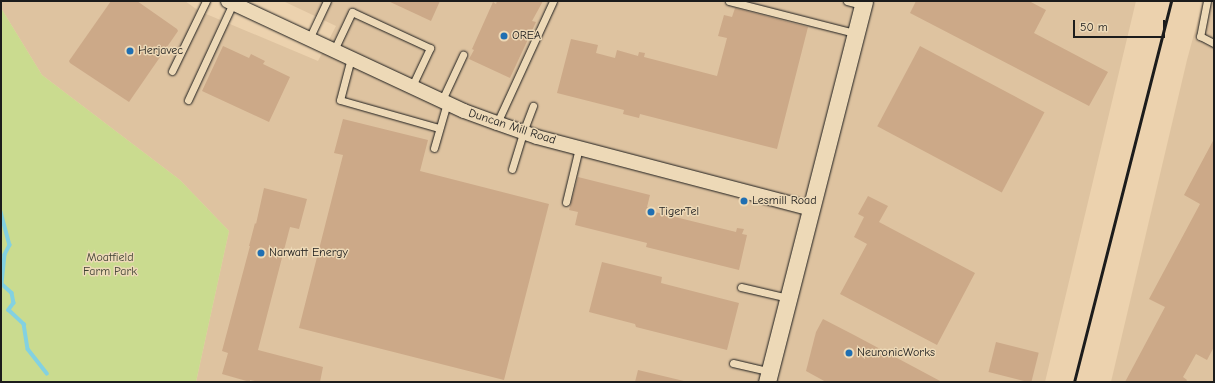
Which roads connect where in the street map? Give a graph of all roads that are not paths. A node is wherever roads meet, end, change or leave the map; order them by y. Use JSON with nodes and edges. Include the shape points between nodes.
{"nodes":[{"id":1,"x":206,"y":1,"type":"edge"},
{"id":2,"x":327,"y":1,"type":"edge"},
{"id":3,"x":552,"y":1,"type":"edge"},
{"id":4,"x":729,"y":1,"type":"edge"},
{"id":5,"x":1207,"y":1,"type":"edge"},
{"id":6,"x":230,"y":2,"type":"edge"},
{"id":7,"x":858,"y":2,"type":"edge"},
{"id":8,"x":855,"y":34,"type":"junction"},
{"id":9,"x":309,"y":39,"type":"junction"},
{"id":10,"x":1214,"y":43,"type":"edge"},
{"id":11,"x":334,"y":50,"type":"junction"},
{"id":12,"x":463,"y":54,"type":"dead end"},
{"id":13,"x":351,"y":58,"type":"junction"},
{"id":14,"x":172,"y":71,"type":"dead end"},
{"id":15,"x":412,"y":86,"type":"junction"},
{"id":16,"x":188,"y":100,"type":"dead end"},
{"id":17,"x":444,"y":102,"type":"junction"},
{"id":18,"x":533,"y":106,"type":"dead end"},
{"id":19,"x":497,"y":123,"type":"junction"},
{"id":20,"x":439,"y":128,"type":"junction"},
{"id":21,"x":522,"y":132,"type":"junction"},
{"id":22,"x":434,"y":148,"type":"dead end"},
{"id":23,"x":579,"y":148,"type":"junction"},
{"id":24,"x":512,"y":169,"type":"dead end"},
{"id":25,"x":566,"y":202,"type":"dead end"},
{"id":26,"x":811,"y":209,"type":"junction"},
{"id":27,"x":741,"y":287,"type":"dead end"},
{"id":28,"x":788,"y":298,"type":"junction"},
{"id":29,"x":733,"y":363,"type":"dead end"},
{"id":30,"x":768,"y":377,"type":"edge"}],
"edges":[{"from":1,"to":14,"type":"lane"},
{"from":2,"to":9,"type":"lane"},
{"from":3,"to":19,"type":"lane"},
{"from":4,"to":8,"type":"lane"},
{"from":5,"to":10,"type":"lane","via":[[1200,36]]},
{"from":6,"to":9,"type":"street","name":"Duncan Mill Road"},
{"from":6,"to":16,"type":"lane"},
{"from":7,"to":8,"type":"street"},
{"from":8,"to":26,"type":"street"},
{"from":9,"to":11,"type":"street","name":"Duncan Mill Road"},
{"from":11,"to":13,"type":"street","name":"Duncan Mill Road"},
{"from":11,"to":15,"type":"lane","via":[[352,12],[430,48]]},
{"from":12,"to":17,"type":"lane"},
{"from":13,"to":15,"type":"street","name":"Duncan Mill Road"},
{"from":13,"to":20,"type":"lane","via":[[340,100]]},
{"from":15,"to":17,"type":"street","name":"Duncan Mill Road"},
{"from":17,"to":19,"type":"street","name":"Duncan Mill Road"},
{"from":17,"to":20,"type":"lane"},
{"from":18,"to":21,"type":"lane"},
{"from":19,"to":21,"type":"street","name":"Duncan Mill Road"},
{"from":20,"to":22,"type":"lane"},
{"from":21,"to":23,"type":"street","name":"Duncan Mill Road"},
{"from":21,"to":24,"type":"lane"},
{"from":23,"to":25,"type":"lane"},
{"from":23,"to":26,"type":"street","name":"Duncan Mill Road"},
{"from":26,"to":28,"type":"street"},
{"from":27,"to":28,"type":"lane"},
{"from":28,"to":30,"type":"street"},
{"from":29,"to":30,"type":"lane"}]}
